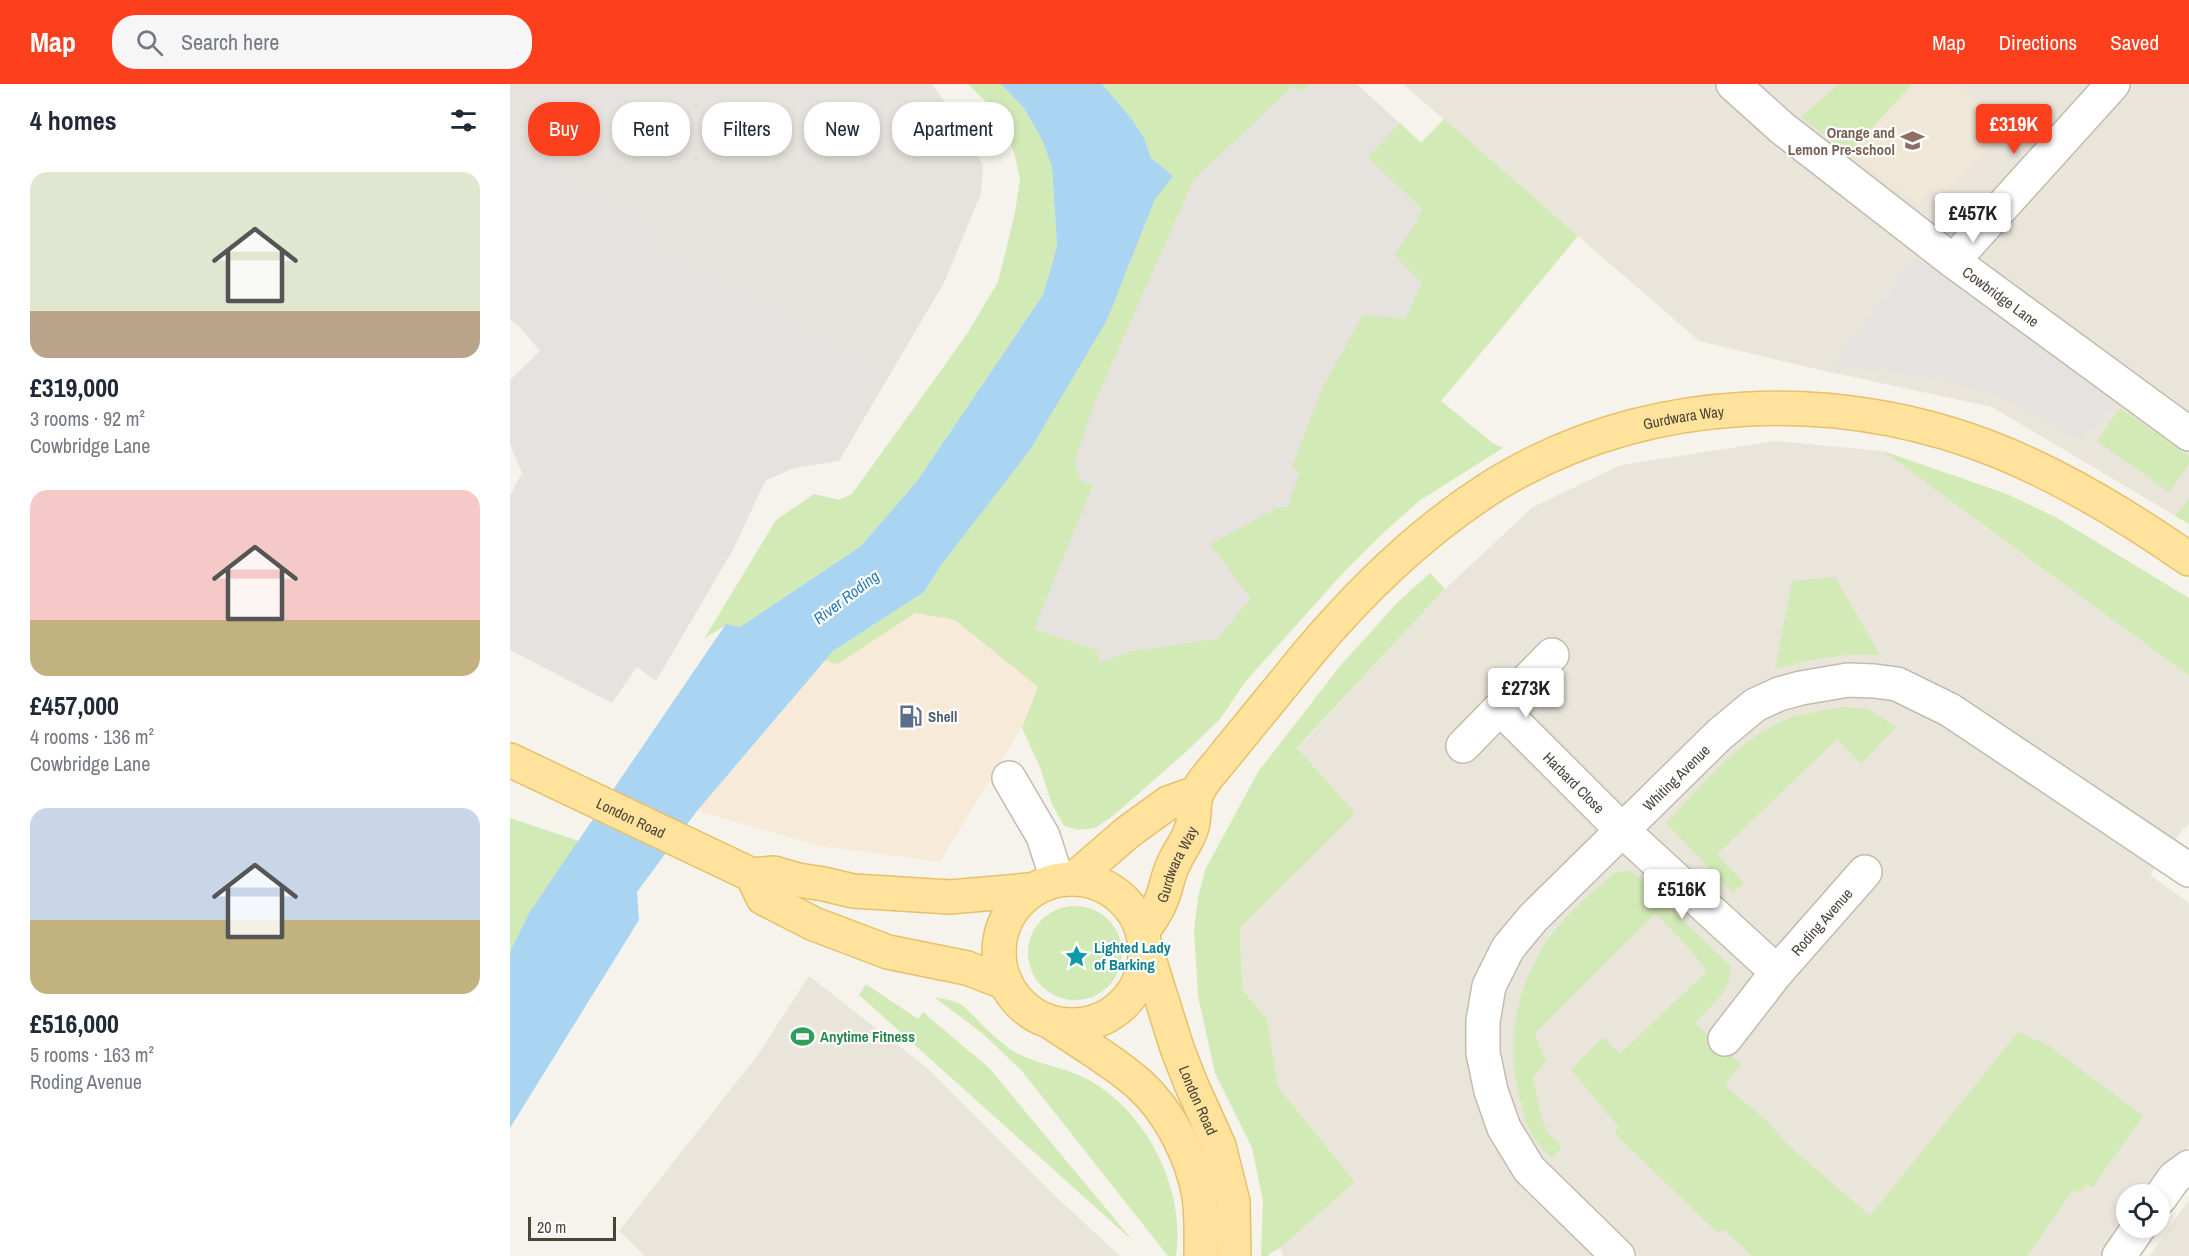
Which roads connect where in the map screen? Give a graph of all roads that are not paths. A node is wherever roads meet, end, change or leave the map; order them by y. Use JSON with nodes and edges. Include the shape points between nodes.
{"nodes":[{"id":1,"x":1732,"y":84,"type":"edge"},
{"id":2,"x":2113,"y":84,"type":"edge"},
{"id":3,"x":1953,"y":261,"type":"junction"},
{"id":4,"x":2189,"y":434,"type":"edge"},
{"id":5,"x":2189,"y":559,"type":"edge"},
{"id":6,"x":1552,"y":655,"type":"dead end"},
{"id":7,"x":1500,"y":708,"type":"junction"},
{"id":8,"x":1463,"y":746,"type":"dead end"},
{"id":9,"x":510,"y":760,"type":"edge"},
{"id":10,"x":1009,"y":778,"type":"dead end"},
{"id":11,"x":1196,"y":793,"type":"junction"},
{"id":12,"x":1622,"y":830,"type":"junction"},
{"id":13,"x":2189,"y":870,"type":"edge"},
{"id":14,"x":1865,"y":872,"type":"dead end"},
{"id":15,"x":752,"y":875,"type":"junction"},
{"id":16,"x":1054,"y":882,"type":"junction"},
{"id":17,"x":1144,"y":939,"type":"junction"},
{"id":18,"x":1777,"y":972,"type":"junction"},
{"id":19,"x":1006,"y":983,"type":"junction"},
{"id":20,"x":1050,"y":1022,"type":"junction"},
{"id":21,"x":1725,"y":1039,"type":"dead end"},
{"id":22,"x":2189,"y":1167,"type":"edge"},
{"id":23,"x":2170,"y":1184,"type":"edge"},
{"id":24,"x":2131,"y":1238,"type":"edge"},
{"id":25,"x":1201,"y":1256,"type":"edge"},
{"id":26,"x":1234,"y":1256,"type":"edge"},
{"id":27,"x":1618,"y":1256,"type":"edge"},
{"id":28,"x":2119,"y":1256,"type":"edge"}],
"edges":[{"from":1,"to":3,"type":"street","name":"Cowbridge Lane","via":[[1782,128]]},
{"from":2,"to":3,"type":"street"},
{"from":3,"to":4,"type":"street","name":"Cowbridge Lane"},
{"from":5,"to":11,"type":"main road","name":"Gurdwara Way","via":[[2057,478],[1947,432],[1899,420],[1818,409],[1756,408],[1678,416],[1619,431],[1553,456],[1498,484],[1439,524],[1381,575],[1327,631]]},
{"from":6,"to":7,"type":"street"},
{"from":7,"to":8,"type":"street"},
{"from":7,"to":12,"type":"street","name":"Harbard Close"},
{"from":9,"to":15,"type":"main road","name":"London Road"},
{"from":10,"to":16,"type":"street","via":[[1043,836]]},
{"from":11,"to":16,"type":"main road","via":[[1168,803]]},
{"from":11,"to":17,"type":"main road","name":"Gurdwara Way","via":[[1192,828],[1169,873],[1162,901]]},
{"from":12,"to":13,"type":"street","name":"Whiting Avenue","via":[[1755,705],[1779,694],[1823,683],[1875,681],[1897,684],[1950,710]]},
{"from":12,"to":18,"type":"street"},
{"from":12,"to":27,"type":"street","name":"Whiting Avenue","via":[[1508,948],[1489,986],[1483,1021],[1483,1053],[1504,1128],[1528,1169]]},
{"from":14,"to":18,"type":"street","name":"Roding Avenue"},
{"from":15,"to":16,"type":"main road","name":"London Road","via":[[774,873],[853,891],[939,896]]},
{"from":15,"to":19,"type":"main road","via":[[763,898],[814,924],[888,952],[967,968]]},
{"from":16,"to":17,"type":"main road","via":[[1110,891],[1134,914]]},
{"from":16,"to":19,"type":"main road","via":[[1015,906],[1000,943]]},
{"from":17,"to":20,"type":"main road","via":[[1141,979],[1119,1009],[1086,1025]]},
{"from":17,"to":26,"type":"main road","name":"London Road","via":[[1191,1084],[1219,1146],[1233,1202]]},
{"from":18,"to":21,"type":"street","name":"Roding Avenue"},
{"from":19,"to":20,"type":"main road","via":[[1027,1010]]},
{"from":20,"to":25,"type":"main road","via":[[1139,1084],[1159,1106],[1189,1160],[1199,1196]]},
{"from":22,"to":23,"type":"street"},
{"from":24,"to":28,"type":"street"}]}
